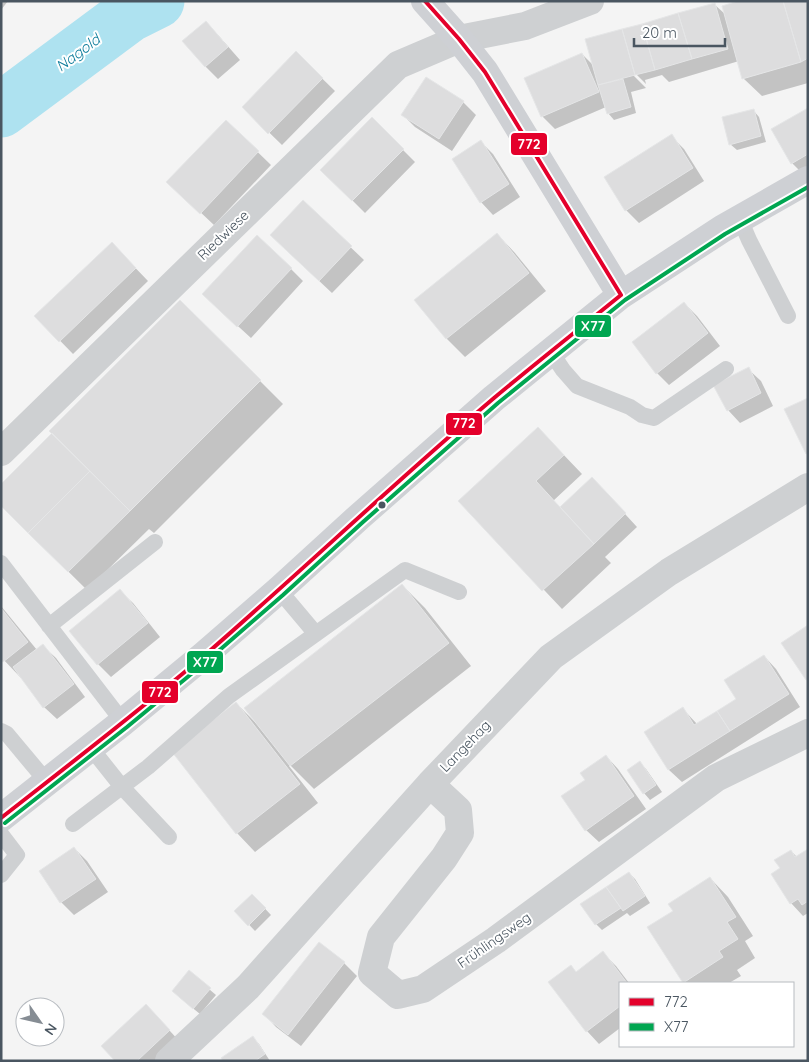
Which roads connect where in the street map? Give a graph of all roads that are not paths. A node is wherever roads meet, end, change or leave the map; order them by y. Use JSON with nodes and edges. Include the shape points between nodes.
{"nodes":[{"id":1,"x":424,"y":1,"type":"edge"},
{"id":2,"x":590,"y":1,"type":"edge"},
{"id":3,"x":459,"y":39,"type":"junction"},
{"id":4,"x":808,"y":180,"type":"edge"},
{"id":5,"x":740,"y":219,"type":"junction"},
{"id":6,"x":621,"y":295,"type":"junction"},
{"id":7,"x":788,"y":316,"type":"dead end"},
{"id":8,"x":551,"y":352,"type":"junction"},
{"id":9,"x":726,"y":369,"type":"dead end"},
{"id":10,"x":1,"y":452,"type":"edge"},
{"id":11,"x":808,"y":487,"type":"edge"},
{"id":12,"x":155,"y":542,"type":"dead end"},
{"id":13,"x":1,"y":564,"type":"edge"},
{"id":14,"x":279,"y":590,"type":"junction"},
{"id":15,"x":459,"y":592,"type":"dead end"},
{"id":16,"x":49,"y":626,"type":"junction"},
{"id":17,"x":316,"y":634,"type":"junction"},
{"id":18,"x":123,"y":722,"type":"junction"},
{"id":19,"x":1,"y":732,"type":"edge"},
{"id":20,"x":808,"y":733,"type":"edge"},
{"id":21,"x":91,"y":748,"type":"junction"},
{"id":22,"x":47,"y":782,"type":"junction"},
{"id":23,"x":430,"y":784,"type":"junction"},
{"id":24,"x":122,"y":787,"type":"junction"},
{"id":25,"x":1,"y":818,"type":"edge"},
{"id":26,"x":73,"y":824,"type":"dead end"},
{"id":27,"x":1,"y":834,"type":"edge"},
{"id":28,"x":169,"y":837,"type":"dead end"},
{"id":29,"x":1,"y":874,"type":"edge"},
{"id":30,"x":169,"y":1061,"type":"edge"}],
"edges":[{"from":1,"to":3,"type":"main road"},
{"from":2,"to":3,"type":"street","name":"Riedwiese","via":[[525,26]]},
{"from":3,"to":6,"type":"main road","via":[[485,72]]},
{"from":3,"to":10,"type":"street","name":"Riedwiese","via":[[398,65]]},
{"from":4,"to":5,"type":"main road"},
{"from":5,"to":6,"type":"main road"},
{"from":5,"to":7,"type":"lane"},
{"from":6,"to":8,"type":"main road"},
{"from":8,"to":9,"type":"lane","via":[[577,386],[654,418]]},
{"from":8,"to":14,"type":"main road","via":[[494,398]]},
{"from":11,"to":23,"type":"street","name":"Langehag","via":[[669,572],[551,657]]},
{"from":12,"to":16,"type":"lane"},
{"from":13,"to":16,"type":"lane"},
{"from":14,"to":17,"type":"lane"},
{"from":14,"to":18,"type":"main road"},
{"from":15,"to":17,"type":"lane","via":[[405,570]]},
{"from":16,"to":18,"type":"lane"},
{"from":17,"to":24,"type":"lane","via":[[229,696]]},
{"from":18,"to":21,"type":"main road"},
{"from":19,"to":22,"type":"lane","via":[[7,734]]},
{"from":20,"to":23,"type":"street","name":"Frühlingsweg","via":[[716,778],[496,940],[423,989],[398,996],[372,973],[381,937],[460,833],[458,810]]},
{"from":21,"to":22,"type":"main road"},
{"from":21,"to":24,"type":"lane"},
{"from":22,"to":25,"type":"main road"},
{"from":23,"to":30,"type":"street","name":"Langehag","via":[[248,987]]},
{"from":24,"to":26,"type":"lane"},
{"from":24,"to":28,"type":"lane"},
{"from":27,"to":29,"type":"lane","via":[[17,855]]}]}
